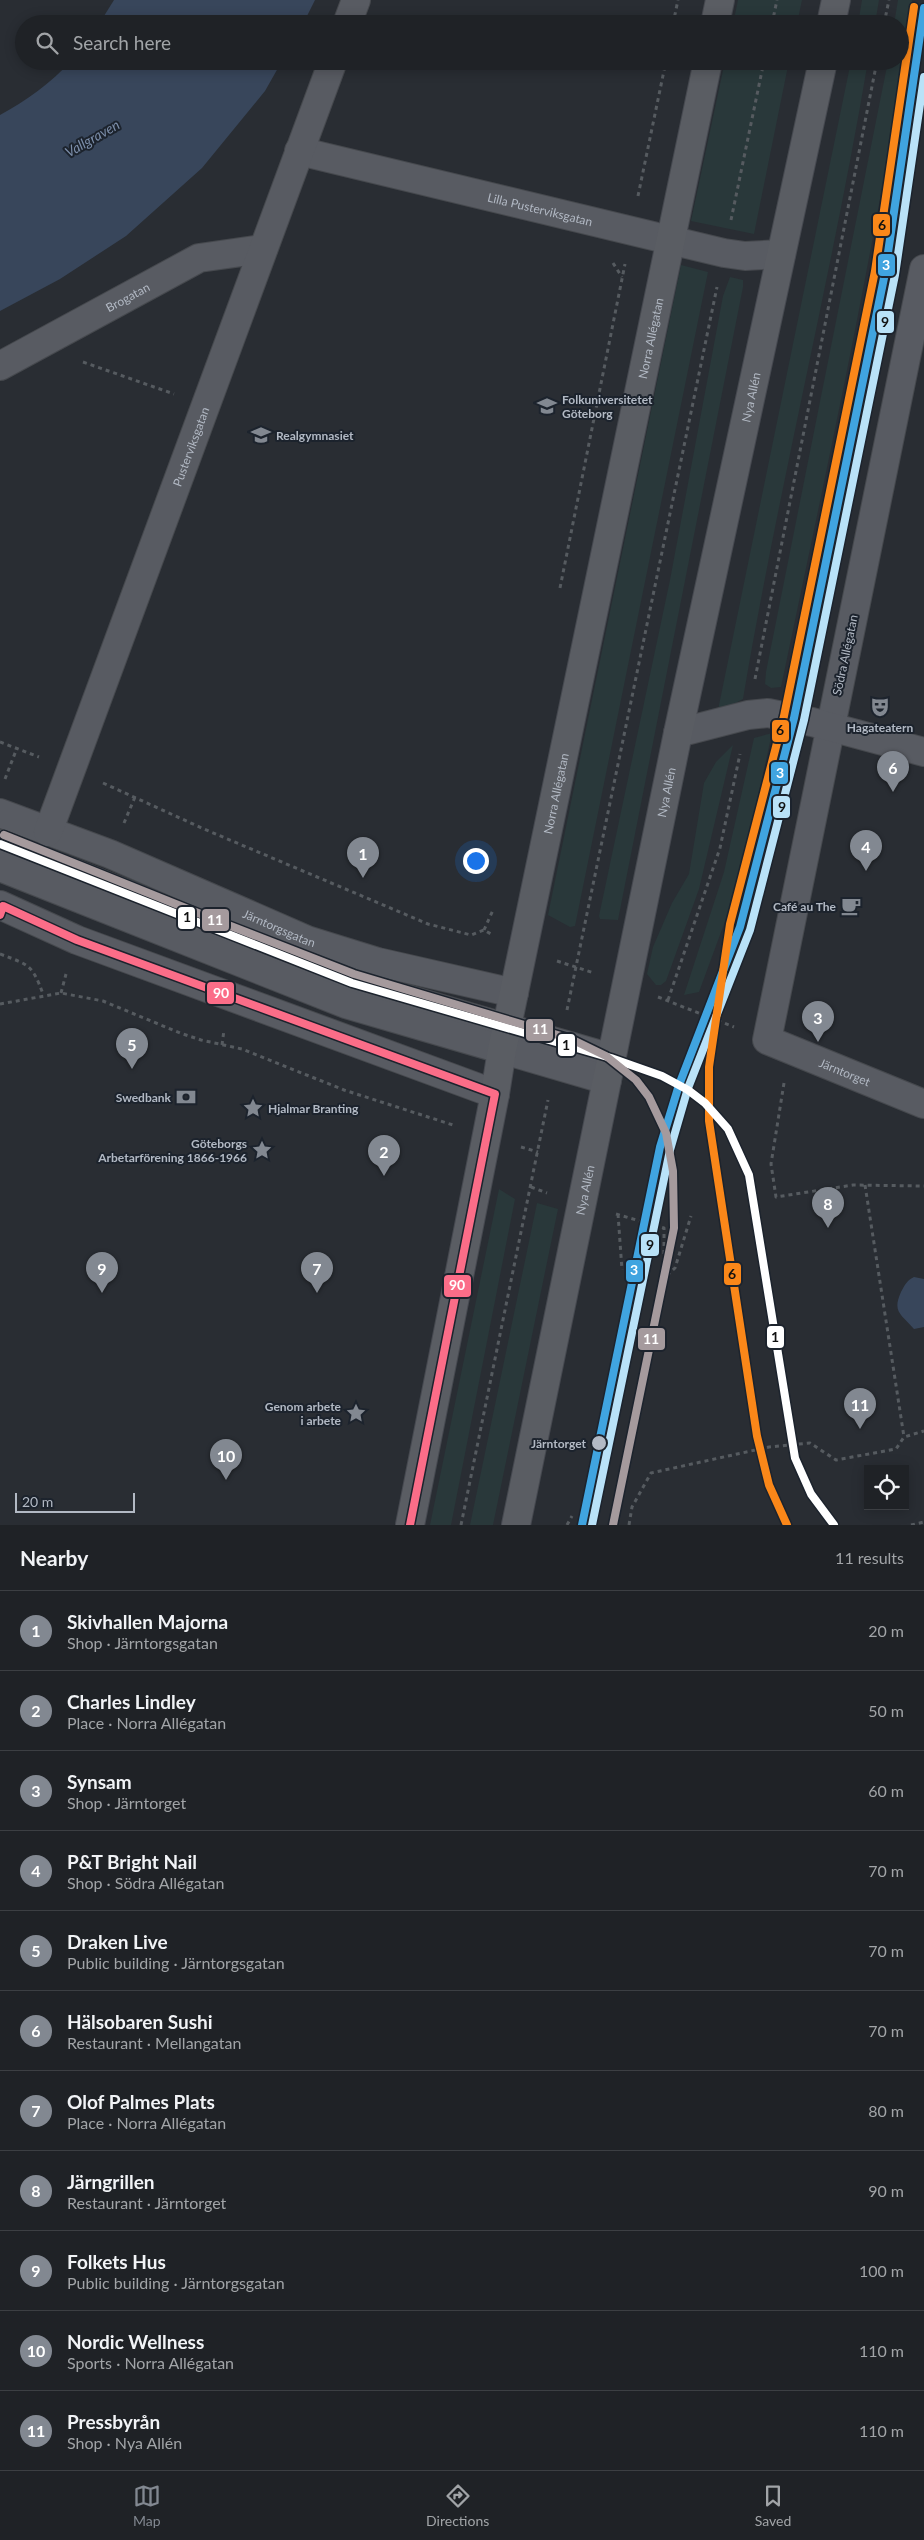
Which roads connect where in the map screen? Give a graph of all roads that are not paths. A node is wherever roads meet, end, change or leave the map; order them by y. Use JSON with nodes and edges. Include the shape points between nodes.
{"nodes":[{"id":1,"x":356,"y":0,"type":"edge"},
{"id":2,"x":720,"y":0,"type":"edge"},
{"id":3,"x":836,"y":0,"type":"edge"},
{"id":4,"x":350,"y":15,"type":"edge"},
{"id":5,"x":717,"y":15,"type":"edge"},
{"id":6,"x":833,"y":15,"type":"edge"},
{"id":7,"x":330,"y":70,"type":"edge"},
{"id":8,"x":706,"y":70,"type":"edge"},
{"id":9,"x":821,"y":70,"type":"edge"},
{"id":10,"x":299,"y":151,"type":"junction"},
{"id":11,"x":671,"y":240,"type":"junction"},
{"id":12,"x":263,"y":249,"type":"junction"},
{"id":13,"x":781,"y":254,"type":"junction"},
{"id":14,"x":924,"y":269,"type":"edge"},
{"id":15,"x":920,"y":316,"type":"edge"},
{"id":16,"x":0,"y":366,"type":"edge"},
{"id":17,"x":830,"y":727,"type":"junction"},
{"id":18,"x":678,"y":733,"type":"junction"},
{"id":19,"x":924,"y":752,"type":"edge"},
{"id":20,"x":0,"y":813,"type":"edge"},
{"id":21,"x":41,"y":829,"type":"junction"},
{"id":22,"x":9,"y":859,"type":"edge"},
{"id":23,"x":1,"y":908,"type":"edge"},
{"id":24,"x":514,"y":993,"type":"junction"},
{"id":25,"x":504,"y":1039,"type":"junction"},
{"id":26,"x":767,"y":1040,"type":"joint"},
{"id":27,"x":609,"y":1069,"type":"junction"},
{"id":28,"x":495,"y":1094,"type":"junction"},
{"id":29,"x":924,"y":1104,"type":"edge"},
{"id":30,"x":410,"y":1525,"type":"edge"},
{"id":31,"x":516,"y":1525,"type":"edge"}],
"edges":[{"from":1,"to":4,"type":"street"},
{"from":2,"to":5,"type":"main road"},
{"from":3,"to":6,"type":"main road"},
{"from":7,"to":10,"type":"street","name":"Pusterviksgatan"},
{"from":8,"to":11,"type":"main road","name":"Norra Allégatan"},
{"from":9,"to":13,"type":"main road","name":"Nya Allén"},
{"from":10,"to":11,"type":"street","name":"Lilla Pusterviksgatan"},
{"from":10,"to":12,"type":"street","name":"Pusterviksgatan"},
{"from":11,"to":13,"type":"street","name":"Lilla Pusterviksgatan","via":[[745,256]]},
{"from":11,"to":24,"type":"main road","name":"Norra Allégatan"},
{"from":12,"to":16,"type":"street","name":"Brogatan","via":[[199,258]]},
{"from":12,"to":21,"type":"street","name":"Pusterviksgatan"},
{"from":13,"to":18,"type":"main road","name":"Nya Allén"},
{"from":14,"to":15,"type":"street","name":"Södra Allégatan"},
{"from":15,"to":17,"type":"street","name":"Södra Allégatan"},
{"from":17,"to":18,"type":"street","via":[[768,713]]},
{"from":17,"to":19,"type":"street"},
{"from":17,"to":26,"type":"street","name":"Södra Allégatan"},
{"from":18,"to":27,"type":"main road","name":"Nya Allén"},
{"from":20,"to":21,"type":"street","name":"Järntorgsgatan"},
{"from":21,"to":22,"type":"street","name":"Pusterviksgatan"},
{"from":21,"to":24,"type":"street","name":"Järntorgsgatan","via":[[110,854],[307,940],[378,962]]},
{"from":22,"to":23,"type":"street","name":"Pusterviksgatan"},
{"from":22,"to":25,"type":"street"},
{"from":23,"to":28,"type":"street","via":[[77,940]]},
{"from":24,"to":25,"type":"main road","name":"Norra Allégatan"},
{"from":25,"to":27,"type":"street"},
{"from":25,"to":28,"type":"main road","name":"Norra Allégatan"},
{"from":26,"to":29,"type":"street","name":"Järntorget"},
{"from":27,"to":31,"type":"main road","name":"Nya Allén"},
{"from":28,"to":30,"type":"main road","name":"Norra Allégatan"}]}
